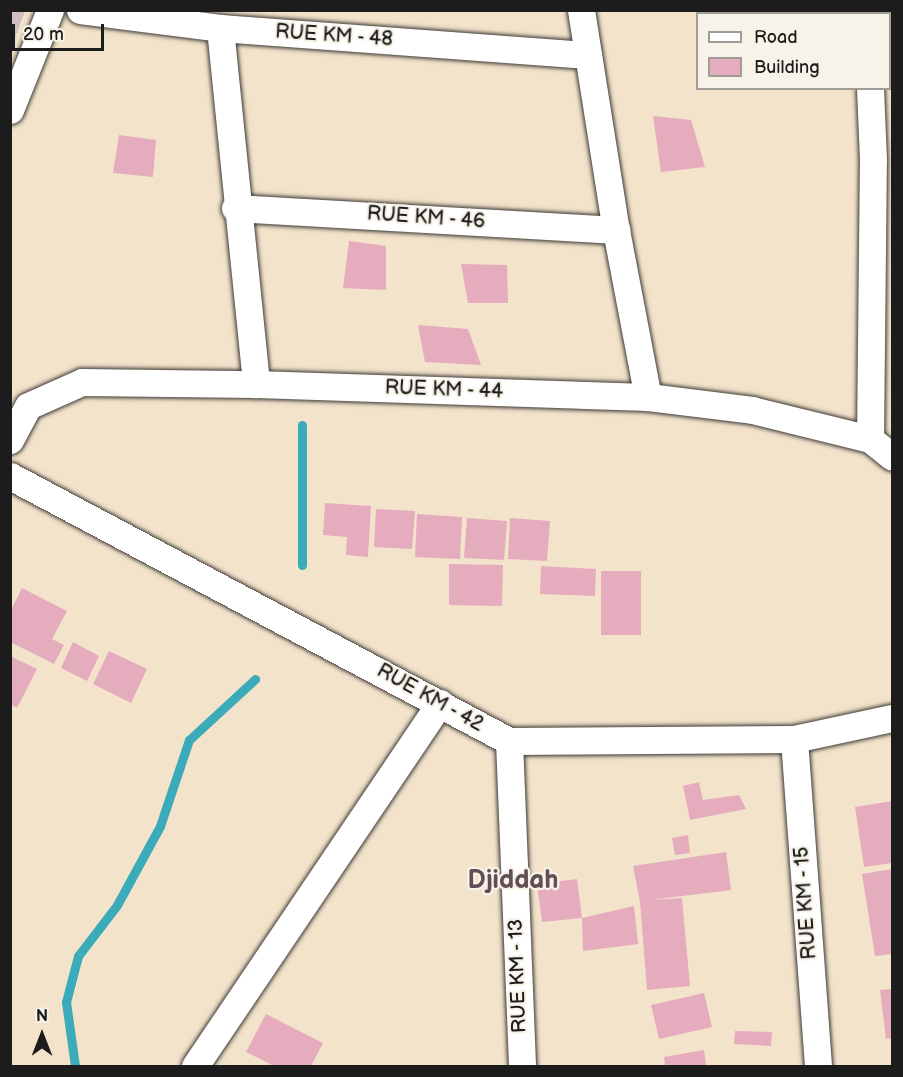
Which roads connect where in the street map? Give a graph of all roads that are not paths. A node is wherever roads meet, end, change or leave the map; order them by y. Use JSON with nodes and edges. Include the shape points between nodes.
{"nodes":[{"id":1,"x":50,"y":10,"type":"edge"},
{"id":2,"x":80,"y":10,"type":"edge"},
{"id":3,"x":580,"y":10,"type":"edge"},
{"id":4,"x":220,"y":28,"type":"junction"},
{"id":5,"x":588,"y":56,"type":"junction"},
{"id":6,"x":870,"y":90,"type":"edge"},
{"id":7,"x":10,"y":110,"type":"edge"},
{"id":8,"x":236,"y":208,"type":"junction"},
{"id":9,"x":616,"y":230,"type":"junction"},
{"id":10,"x":256,"y":384,"type":"junction"},
{"id":11,"x":648,"y":397,"type":"junction"},
{"id":12,"x":870,"y":439,"type":"junction"},
{"id":13,"x":10,"y":440,"type":"edge"},
{"id":14,"x":892,"y":457,"type":"edge"},
{"id":15,"x":10,"y":476,"type":"edge"},
{"id":16,"x":440,"y":703,"type":"junction"},
{"id":17,"x":892,"y":718,"type":"edge"},
{"id":18,"x":794,"y":739,"type":"junction"},
{"id":19,"x":509,"y":741,"type":"junction"},
{"id":20,"x":195,"y":1066,"type":"edge"},
{"id":21,"x":522,"y":1066,"type":"edge"},
{"id":22,"x":818,"y":1066,"type":"edge"}],
"edges":[{"from":1,"to":7,"type":"street"},
{"from":2,"to":4,"type":"street","name":"RUE KM - 48"},
{"from":3,"to":5,"type":"street"},
{"from":4,"to":5,"type":"street","name":"RUE KM - 48"},
{"from":4,"to":8,"type":"street"},
{"from":5,"to":9,"type":"street"},
{"from":6,"to":12,"type":"street"},
{"from":8,"to":9,"type":"street","name":"RUE KM - 46"},
{"from":8,"to":10,"type":"street"},
{"from":9,"to":11,"type":"street"},
{"from":10,"to":11,"type":"street","name":"RUE KM - 44"},
{"from":10,"to":13,"type":"street","name":"RUE KM - 44","via":[[82,382],[28,406]]},
{"from":11,"to":12,"type":"street","name":"RUE KM - 44","via":[[752,410]]},
{"from":12,"to":14,"type":"street","name":"RUE KM - 44"},
{"from":15,"to":16,"type":"street","name":"RUE KM - 42"},
{"from":16,"to":19,"type":"street","name":"RUE KM - 42"},
{"from":16,"to":20,"type":"street"},
{"from":17,"to":18,"type":"street","name":"RUE KM - 42"},
{"from":18,"to":19,"type":"street","name":"RUE KM - 42"},
{"from":18,"to":22,"type":"street","name":"RUE KM - 15"},
{"from":19,"to":21,"type":"street","name":"RUE KM - 13"}]}
